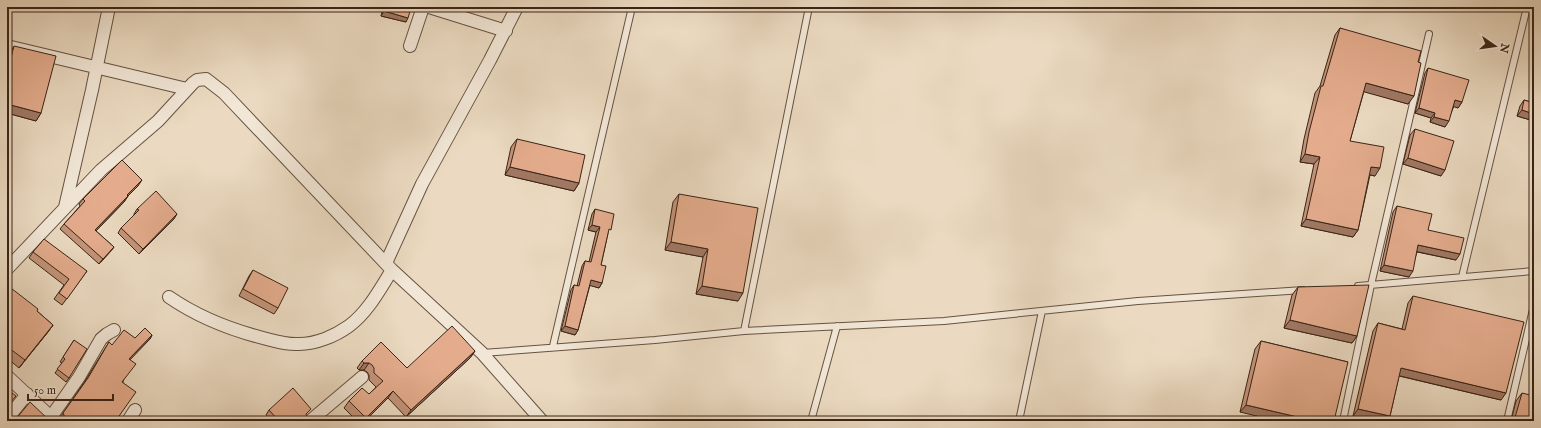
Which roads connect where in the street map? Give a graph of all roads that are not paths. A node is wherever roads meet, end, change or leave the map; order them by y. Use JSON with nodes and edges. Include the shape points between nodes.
{"nodes":[{"id":1,"x":109,"y":7,"type":"edge"},
{"id":2,"x":422,"y":7,"type":"edge"},
{"id":3,"x":430,"y":7,"type":"edge"},
{"id":4,"x":517,"y":7,"type":"edge"},
{"id":5,"x":632,"y":7,"type":"edge"},
{"id":6,"x":810,"y":7,"type":"edge"},
{"id":7,"x":1527,"y":7,"type":"edge"},
{"id":8,"x":506,"y":31,"type":"junction"},
{"id":9,"x":1429,"y":34,"type":"dead end"},
{"id":10,"x":7,"y":46,"type":"edge"},
{"id":11,"x":410,"y":46,"type":"dead end"},
{"id":12,"x":96,"y":66,"type":"junction"},
{"id":13,"x":187,"y":89,"type":"junction"},
{"id":14,"x":65,"y":208,"type":"junction"},
{"id":15,"x":389,"y":267,"type":"junction"},
{"id":16,"x":7,"y":269,"type":"edge"},
{"id":17,"x":1534,"y":271,"type":"edge"},
{"id":18,"x":1462,"y":277,"type":"junction"},
{"id":19,"x":1371,"y":285,"type":"junction"},
{"id":20,"x":1348,"y":287,"type":"edge"},
{"id":21,"x":1309,"y":289,"type":"edge"},
{"id":22,"x":169,"y":297,"type":"dead end"},
{"id":23,"x":1534,"y":305,"type":"edge"},
{"id":24,"x":1042,"y":311,"type":"junction"},
{"id":25,"x":838,"y":326,"type":"junction"},
{"id":26,"x":114,"y":330,"type":"dead end"},
{"id":27,"x":744,"y":331,"type":"junction"},
{"id":28,"x":553,"y":346,"type":"junction"},
{"id":29,"x":482,"y":353,"type":"junction"},
{"id":30,"x":7,"y":376,"type":"edge"},
{"id":31,"x":362,"y":377,"type":"dead end"},
{"id":32,"x":27,"y":394,"type":"junction"},
{"id":33,"x":135,"y":410,"type":"dead end"},
{"id":34,"x":7,"y":419,"type":"edge"},
{"id":35,"x":53,"y":419,"type":"edge"},
{"id":36,"x":128,"y":421,"type":"edge"},
{"id":37,"x":310,"y":421,"type":"edge"},
{"id":38,"x":542,"y":421,"type":"edge"},
{"id":39,"x":811,"y":421,"type":"edge"},
{"id":40,"x":1019,"y":421,"type":"edge"},
{"id":41,"x":1343,"y":421,"type":"edge"},
{"id":42,"x":1507,"y":421,"type":"edge"}],
"edges":[{"from":1,"to":12,"type":"street"},
{"from":2,"to":11,"type":"street"},
{"from":3,"to":8,"type":"street"},
{"from":4,"to":8,"type":"street"},
{"from":5,"to":28,"type":"lane"},
{"from":6,"to":27,"type":"lane"},
{"from":7,"to":18,"type":"lane"},
{"from":8,"to":15,"type":"street","via":[[422,184]]},
{"from":9,"to":19,"type":"lane"},
{"from":10,"to":12,"type":"street"},
{"from":12,"to":13,"type":"street"},
{"from":12,"to":14,"type":"street"},
{"from":13,"to":14,"type":"street","via":[[158,122],[102,170]]},
{"from":13,"to":15,"type":"street","via":[[198,80],[206,79],[224,93]]},
{"from":14,"to":16,"type":"street"},
{"from":15,"to":22,"type":"street","via":[[374,298],[362,314],[334,335],[310,343],[286,344],[242,333],[208,320]]},
{"from":15,"to":29,"type":"street"},
{"from":17,"to":18,"type":"lane"},
{"from":18,"to":19,"type":"lane"},
{"from":19,"to":20,"type":"lane"},
{"from":19,"to":41,"type":"lane"},
{"from":21,"to":24,"type":"lane","via":[[1138,301]]},
{"from":23,"to":42,"type":"lane"},
{"from":24,"to":25,"type":"lane","via":[[944,321]]},
{"from":24,"to":40,"type":"lane"},
{"from":25,"to":27,"type":"lane"},
{"from":25,"to":39,"type":"lane"},
{"from":26,"to":35,"type":"street","via":[[101,339]]},
{"from":27,"to":28,"type":"lane"},
{"from":28,"to":29,"type":"lane"},
{"from":29,"to":38,"type":"street"},
{"from":30,"to":32,"type":"street"},
{"from":31,"to":37,"type":"street"},
{"from":32,"to":34,"type":"street"},
{"from":32,"to":35,"type":"street"},
{"from":33,"to":36,"type":"street"}]}
